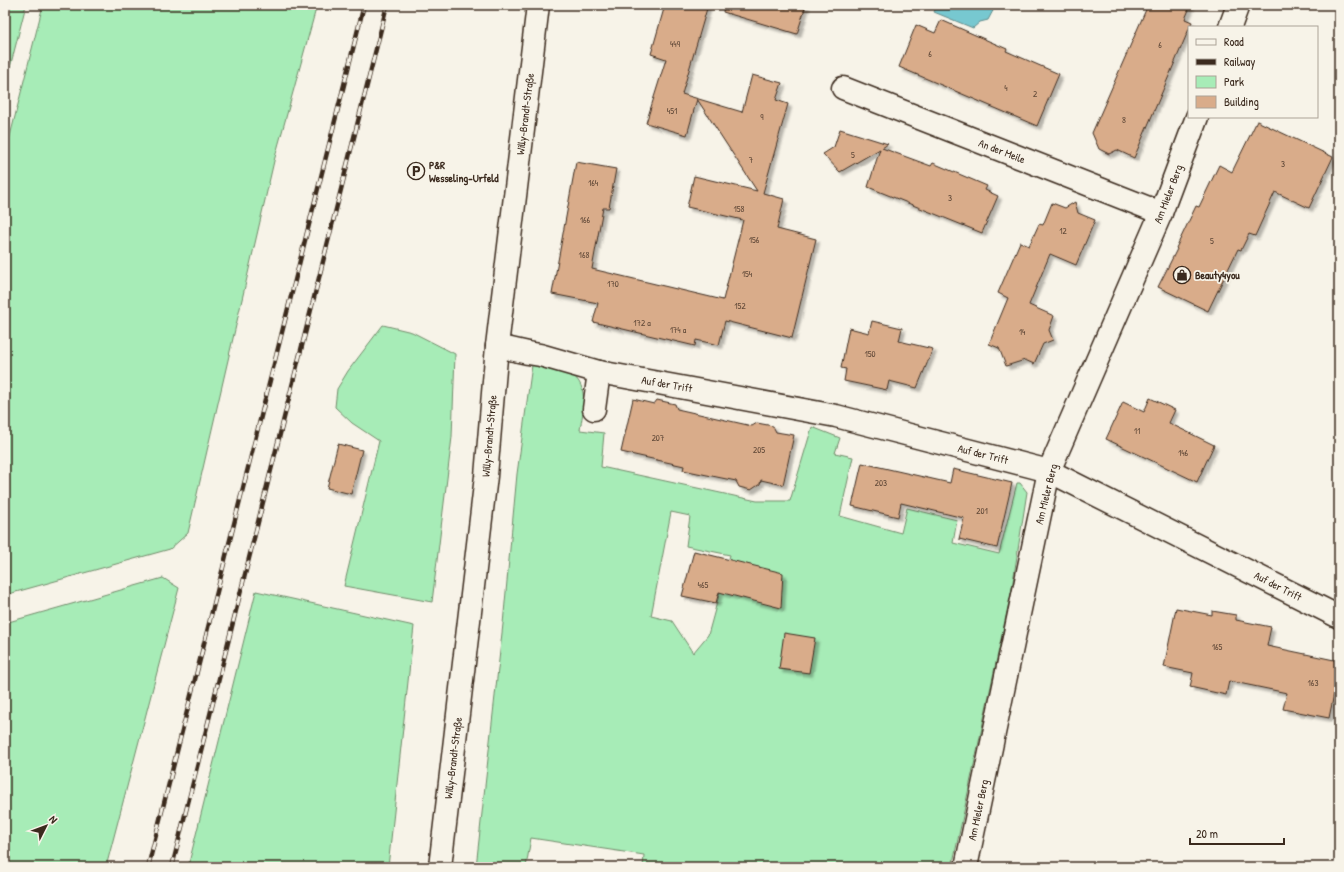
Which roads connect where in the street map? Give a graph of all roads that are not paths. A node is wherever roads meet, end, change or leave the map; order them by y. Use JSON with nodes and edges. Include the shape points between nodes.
{"nodes":[{"id":1,"x":538,"y":5,"type":"edge"},
{"id":2,"x":1238,"y":5,"type":"edge"},
{"id":3,"x":1230,"y":26,"type":"edge"},
{"id":4,"x":843,"y":88,"type":"dead end"},
{"id":5,"x":1197,"y":118,"type":"edge"},
{"id":6,"x":1161,"y":213,"type":"junction"},
{"id":7,"x":497,"y":346,"type":"junction"},
{"id":8,"x":600,"y":372,"type":"junction"},
{"id":9,"x":594,"y":409,"type":"dead end"},
{"id":10,"x":1050,"y":471,"type":"junction"},
{"id":11,"x":1339,"y":617,"type":"edge"},
{"id":12,"x":440,"y":867,"type":"edge"},
{"id":13,"x":966,"y":867,"type":"edge"}],
"edges":[{"from":1,"to":7,"type":"street","name":"Willy-Brandt-Straße"},
{"from":2,"to":3,"type":"street"},
{"from":4,"to":6,"type":"street","name":"An der Meile"},
{"from":5,"to":6,"type":"street","name":"Am Mieler Berg"},
{"from":6,"to":10,"type":"street","name":"Am Mieler Berg"},
{"from":7,"to":8,"type":"street","name":"Auf der Trift"},
{"from":7,"to":12,"type":"street","name":"Willy-Brandt-Straße","via":[[486,476]]},
{"from":8,"to":9,"type":"street"},
{"from":8,"to":10,"type":"street","name":"Auf der Trift","via":[[836,416]]},
{"from":10,"to":11,"type":"street","name":"Auf der Trift"},
{"from":10,"to":13,"type":"street","name":"Am Mieler Berg"}]}
